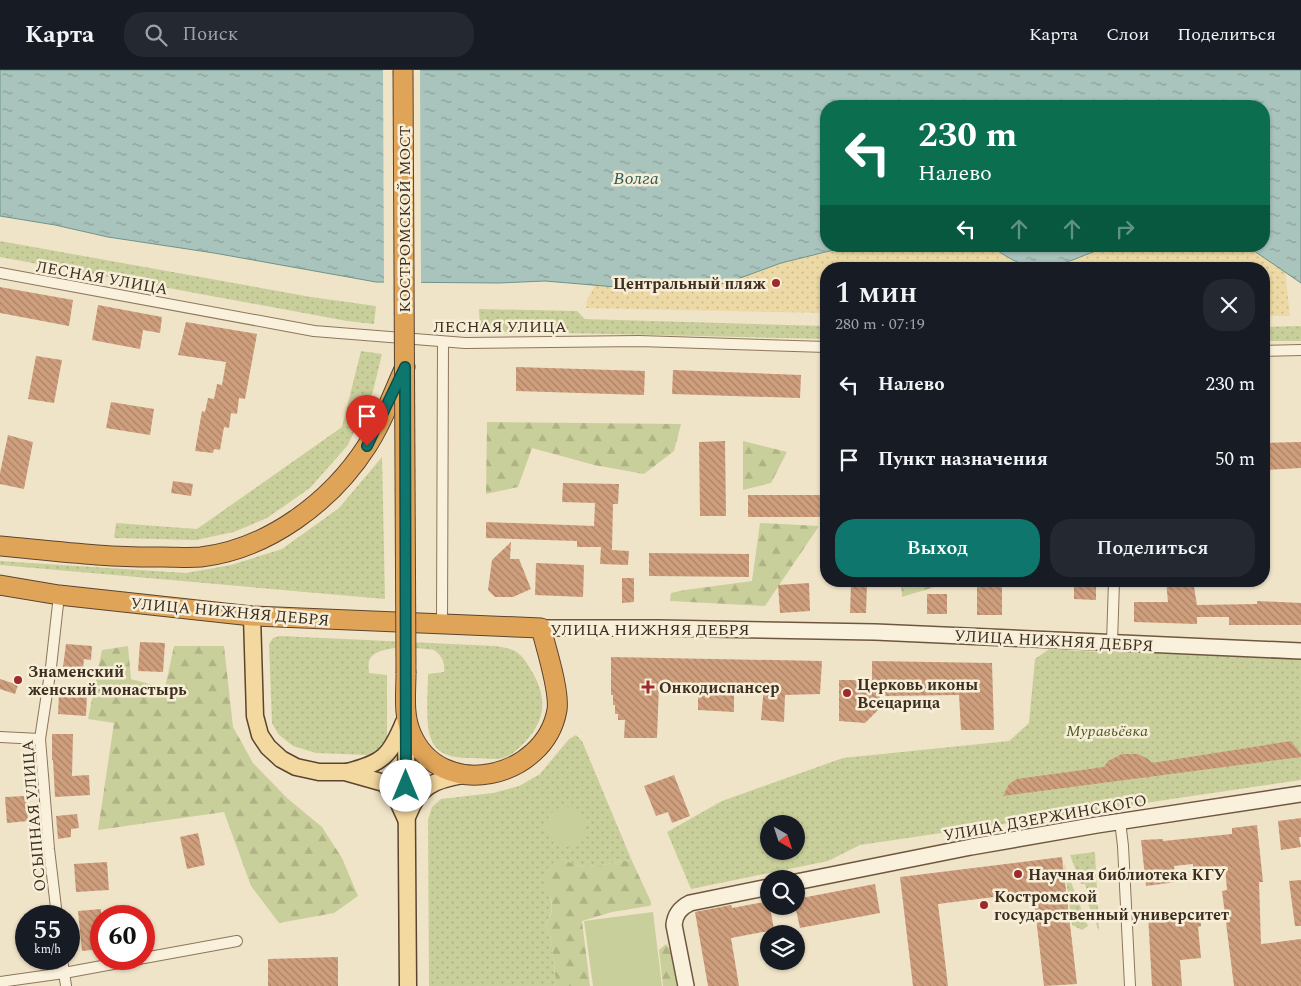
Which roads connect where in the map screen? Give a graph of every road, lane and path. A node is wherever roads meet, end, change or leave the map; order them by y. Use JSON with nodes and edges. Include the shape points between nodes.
{"nodes":[{"id":1,"x":403,"y":70,"type":"edge"},
{"id":2,"x":0,"y":273,"type":"edge"},
{"id":3,"x":443,"y":342,"type":"junction"},
{"id":4,"x":820,"y":347,"type":"edge"},
{"id":5,"x":1301,"y":350,"type":"edge"},
{"id":6,"x":1270,"y":351,"type":"edge"},
{"id":7,"x":405,"y":367,"type":"junction"},
{"id":8,"x":0,"y":546,"type":"edge"},
{"id":9,"x":0,"y":585,"type":"edge"},
{"id":10,"x":1114,"y":587,"type":"edge"},
{"id":11,"x":59,"y":595,"type":"junction"},
{"id":12,"x":252,"y":616,"type":"junction"},
{"id":13,"x":442,"y":624,"type":"junction"},
{"id":14,"x":541,"y":628,"type":"junction"},
{"id":15,"x":1112,"y":643,"type":"junction"},
{"id":16,"x":1301,"y":651,"type":"edge"},
{"id":17,"x":406,"y":718,"type":"junction"},
{"id":18,"x":0,"y":736,"type":"edge"},
{"id":19,"x":40,"y":739,"type":"junction"},
{"id":20,"x":345,"y":772,"type":"junction"},
{"id":21,"x":463,"y":775,"type":"junction"},
{"id":22,"x":1301,"y":794,"type":"edge"},
{"id":23,"x":406,"y":820,"type":"junction"},
{"id":24,"x":1120,"y":821,"type":"junction"},
{"id":25,"x":805,"y":880,"type":"edge"},
{"id":26,"x":760,"y":889,"type":"edge"},
{"id":27,"x":56,"y":905,"type":"edge"},
{"id":28,"x":238,"y":941,"type":"dead end"},
{"id":29,"x":155,"y":956,"type":"edge"},
{"id":30,"x":90,"y":968,"type":"edge"},
{"id":31,"x":64,"y":970,"type":"edge"},
{"id":32,"x":64,"y":973,"type":"junction"},
{"id":33,"x":0,"y":982,"type":"edge"},
{"id":34,"x":66,"y":986,"type":"edge"},
{"id":35,"x":408,"y":986,"type":"edge"},
{"id":36,"x":686,"y":986,"type":"edge"},
{"id":37,"x":1130,"y":986,"type":"edge"}],
"edges":[{"from":1,"to":7,"type":"highway","name":"КОСТРОМСКОЙ МОСТ","bridge":true},
{"from":2,"to":3,"type":"street","name":"ЛЕСНАЯ УЛИЦА","via":[[314,331]]},
{"from":3,"to":4,"type":"street","name":"ЛЕСНАЯ УЛИЦА","via":[[640,341]]},
{"from":3,"to":13,"type":"street"},
{"from":5,"to":6,"type":"street"},
{"from":7,"to":8,"type":"highway","via":[[367,446],[340,482],[306,512],[268,536],[201,557],[76,554]]},
{"from":7,"to":17,"type":"highway","name":"КОСТРОМСКОЙ МОСТ","bridge":true},
{"from":9,"to":11,"type":"highway","name":"УЛИЦА НИЖНЯЯ ДЕБРЯ"},
{"from":10,"to":15,"type":"street"},
{"from":11,"to":12,"type":"highway","name":"УЛИЦА НИЖНЯЯ ДЕБРЯ"},
{"from":11,"to":19,"type":"street","name":"ОСЫПНАЯ УЛИЦА"},
{"from":12,"to":13,"type":"highway","name":"УЛИЦА НИЖНЯЯ ДЕБРЯ"},
{"from":12,"to":20,"type":"main road","via":[[253,693],[260,735],[281,759],[296,767],[319,772]]},
{"from":13,"to":14,"type":"highway","name":"УЛИЦА НИЖНЯЯ ДЕБРЯ"},
{"from":14,"to":15,"type":"main road","name":"УЛИЦА НИЖНЯЯ ДЕБРЯ","via":[[867,632]]},
{"from":14,"to":21,"type":"highway","via":[[558,696],[550,731],[530,756],[516,765],[500,772]]},
{"from":15,"to":16,"type":"main road","name":"УЛИЦА НИЖНЯЯ ДЕБРЯ"},
{"from":17,"to":20,"type":"main road","via":[[384,758]]},
{"from":17,"to":21,"type":"highway","via":[[421,751],[430,761]]},
{"from":17,"to":23,"type":"main road"},
{"from":18,"to":19,"type":"street"},
{"from":19,"to":27,"type":"street","name":"ОСЫПНАЯ УЛИЦА"},
{"from":20,"to":23,"type":"main road","via":[[384,783],[395,795]]},
{"from":21,"to":23,"type":"main road","via":[[438,781],[426,788],[418,795]]},
{"from":22,"to":24,"type":"main road","name":"УЛИЦА ДЗЕРЖИНСКОГО"},
{"from":23,"to":35,"type":"main road"},
{"from":24,"to":25,"type":"main road","name":"УЛИЦА ДЗЕРЖИНСКОГО"},
{"from":24,"to":37,"type":"street"},
{"from":26,"to":36,"type":"main road","via":[[686,905],[675,917]]},
{"from":28,"to":29,"type":"street"},
{"from":30,"to":32,"type":"street"},
{"from":31,"to":32,"type":"street"},
{"from":32,"to":33,"type":"street"},
{"from":32,"to":34,"type":"street"}]}
